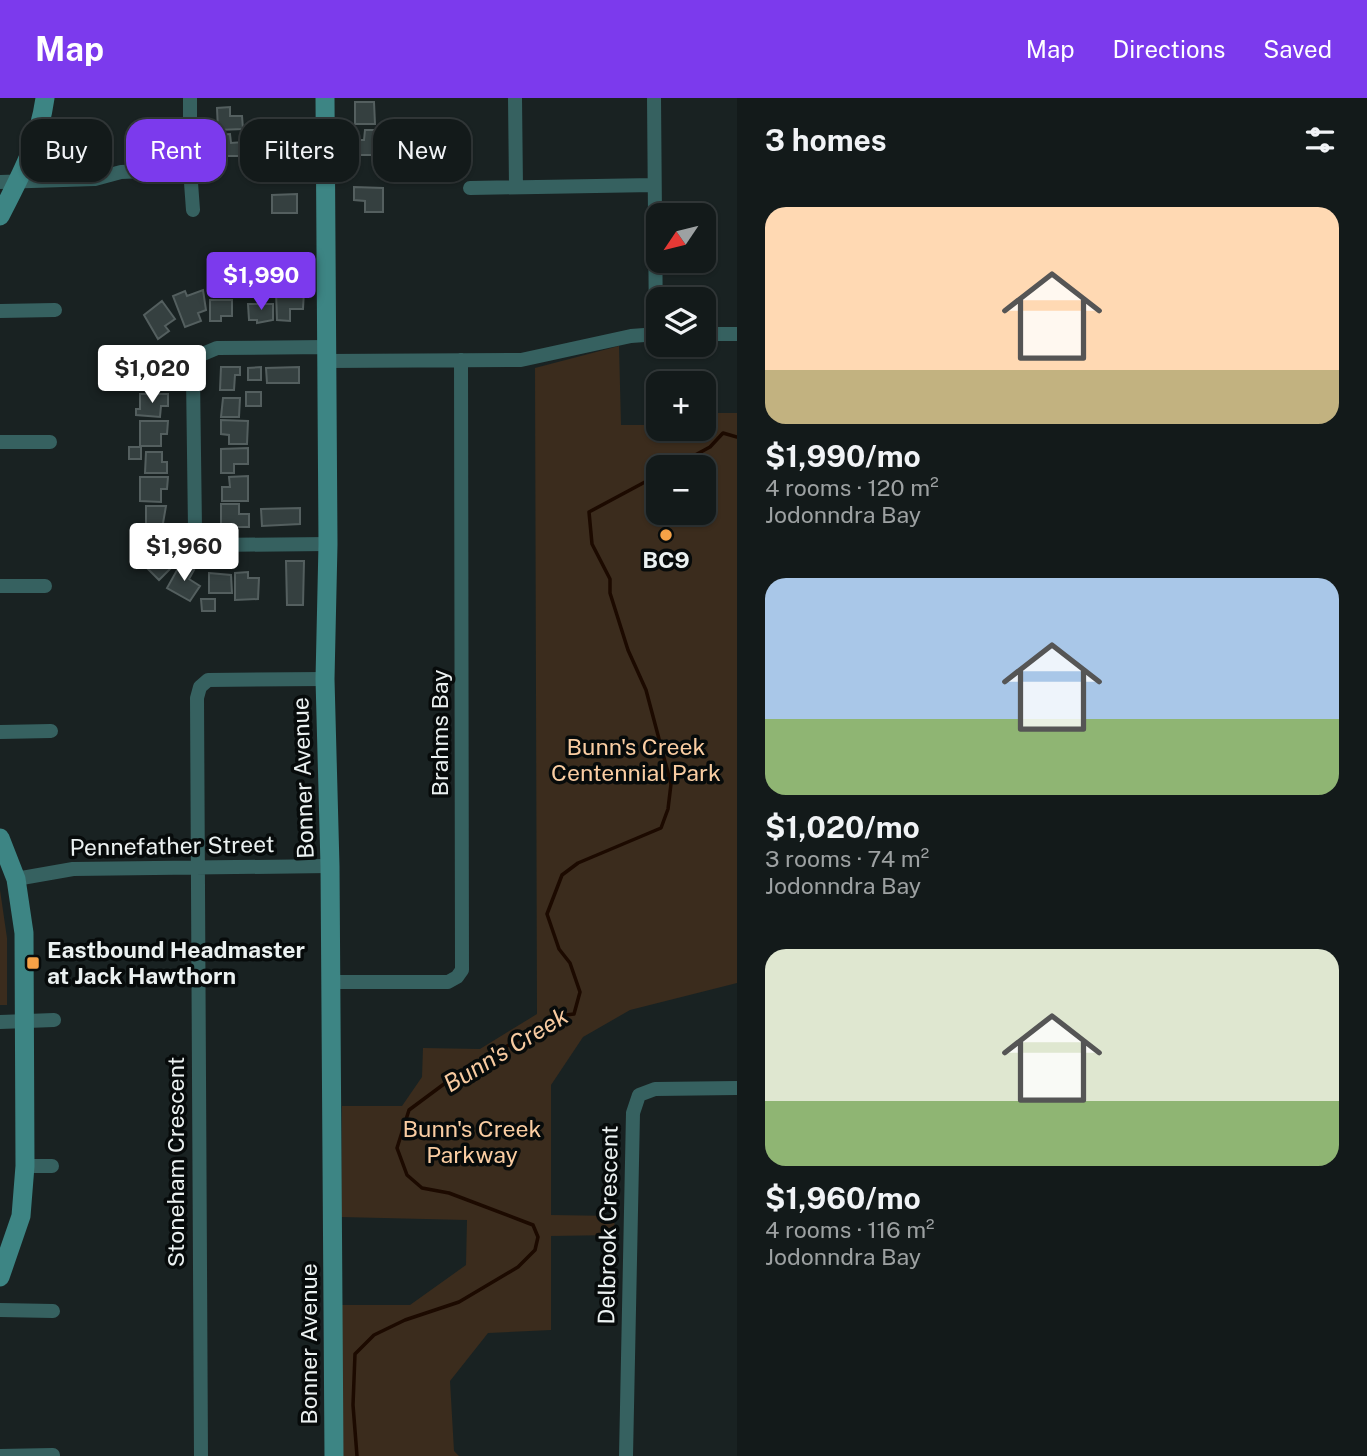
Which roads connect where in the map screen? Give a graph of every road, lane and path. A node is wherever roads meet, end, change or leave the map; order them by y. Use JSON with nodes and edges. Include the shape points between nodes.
{"nodes":[{"id":1,"x":45,"y":98,"type":"edge"},
{"id":2,"x":190,"y":98,"type":"edge"},
{"id":3,"x":325,"y":98,"type":"edge"},
{"id":4,"x":515,"y":98,"type":"edge"},
{"id":5,"x":653,"y":98,"type":"edge"},
{"id":6,"x":190,"y":119,"type":"edge"},
{"id":7,"x":126,"y":172,"type":"edge"},
{"id":8,"x":9,"y":182,"type":"edge"},
{"id":9,"x":191,"y":182,"type":"edge"},
{"id":10,"x":654,"y":185,"type":"junction"},
{"id":11,"x":516,"y":187,"type":"junction"},
{"id":12,"x":470,"y":188,"type":"dead end"},
{"id":13,"x":193,"y":210,"type":"dead end"},
{"id":14,"x":0,"y":216,"type":"edge"},
{"id":15,"x":656,"y":287,"type":"edge"},
{"id":16,"x":0,"y":310,"type":"edge"},
{"id":17,"x":55,"y":310,"type":"dead end"},
{"id":18,"x":716,"y":334,"type":"edge"},
{"id":19,"x":737,"y":334,"type":"edge"},
{"id":20,"x":646,"y":335,"type":"edge"},
{"id":21,"x":326,"y":354,"type":"junction"},
{"id":22,"x":461,"y":360,"type":"junction"},
{"id":23,"x":0,"y":442,"type":"edge"},
{"id":24,"x":50,"y":442,"type":"dead end"},
{"id":25,"x":328,"y":544,"type":"junction"},
{"id":26,"x":0,"y":586,"type":"edge"},
{"id":27,"x":45,"y":586,"type":"dead end"},
{"id":28,"x":325,"y":679,"type":"junction"},
{"id":29,"x":51,"y":731,"type":"dead end"},
{"id":30,"x":0,"y":732,"type":"edge"},
{"id":31,"x":0,"y":838,"type":"edge"},
{"id":32,"x":330,"y":866,"type":"junction"},
{"id":33,"x":197,"y":867,"type":"junction"},
{"id":34,"x":16,"y":879,"type":"junction"},
{"id":35,"x":331,"y":982,"type":"junction"},
{"id":36,"x":54,"y":1020,"type":"dead end"},
{"id":37,"x":24,"y":1021,"type":"junction"},
{"id":38,"x":0,"y":1022,"type":"edge"},
{"id":39,"x":737,"y":1088,"type":"edge"},
{"id":40,"x":25,"y":1166,"type":"junction"},
{"id":41,"x":52,"y":1166,"type":"dead end"},
{"id":42,"x":0,"y":1277,"type":"edge"},
{"id":43,"x":0,"y":1310,"type":"edge"},
{"id":44,"x":53,"y":1311,"type":"dead end"},
{"id":45,"x":53,"y":1455,"type":"edge"},
{"id":46,"x":0,"y":1456,"type":"edge"},
{"id":47,"x":201,"y":1456,"type":"edge"},
{"id":48,"x":334,"y":1456,"type":"edge"},
{"id":49,"x":626,"y":1456,"type":"edge"}],
"edges":[{"from":1,"to":8,"type":"street","via":[[31,154]]},
{"from":2,"to":6,"type":"street"},
{"from":3,"to":21,"type":"street","name":"Bonner Avenue"},
{"from":4,"to":11,"type":"street"},
{"from":5,"to":10,"type":"street"},
{"from":7,"to":8,"type":"street","via":[[94,179]]},
{"from":8,"to":14,"type":"street"},
{"from":9,"to":13,"type":"street"},
{"from":10,"to":11,"type":"street"},
{"from":10,"to":15,"type":"street"},
{"from":11,"to":12,"type":"street"},
{"from":16,"to":17,"type":"street"},
{"from":18,"to":19,"type":"street"},
{"from":20,"to":22,"type":"street","via":[[521,360]]},
{"from":21,"to":22,"type":"street"},
{"from":21,"to":25,"type":"street","name":"Bonner Avenue"},
{"from":21,"to":25,"type":"street","via":[[217,348],[198,356],[193,377],[195,528],[201,540],[211,545]]},
{"from":22,"to":35,"type":"street","name":"Brahms Bay","via":[[462,970],[448,982]]},
{"from":23,"to":24,"type":"street"},
{"from":25,"to":28,"type":"street","name":"Bonner Avenue"},
{"from":26,"to":27,"type":"street"},
{"from":28,"to":32,"type":"street","name":"Bonner Avenue"},
{"from":28,"to":33,"type":"street","name":"Stoneham Crescent","via":[[219,678],[200,687]]},
{"from":29,"to":30,"type":"street"},
{"from":31,"to":34,"type":"street"},
{"from":32,"to":33,"type":"street","name":"Pennefather Street"},
{"from":32,"to":35,"type":"street","name":"Bonner Avenue"},
{"from":33,"to":34,"type":"street","name":"Pennefather Street","via":[[73,869]]},
{"from":33,"to":47,"type":"street","name":"Stoneham Crescent"},
{"from":34,"to":37,"type":"street","via":[[24,933]]},
{"from":35,"to":48,"type":"street","name":"Bonner Avenue"},
{"from":36,"to":37,"type":"street"},
{"from":37,"to":38,"type":"street"},
{"from":37,"to":40,"type":"street"},
{"from":39,"to":49,"type":"street","name":"Delbrook Crescent","via":[[655,1089],[639,1095],[633,1114]]},
{"from":40,"to":41,"type":"street"},
{"from":40,"to":42,"type":"street","via":[[21,1216]]},
{"from":43,"to":44,"type":"street"},
{"from":45,"to":46,"type":"street"}]}
